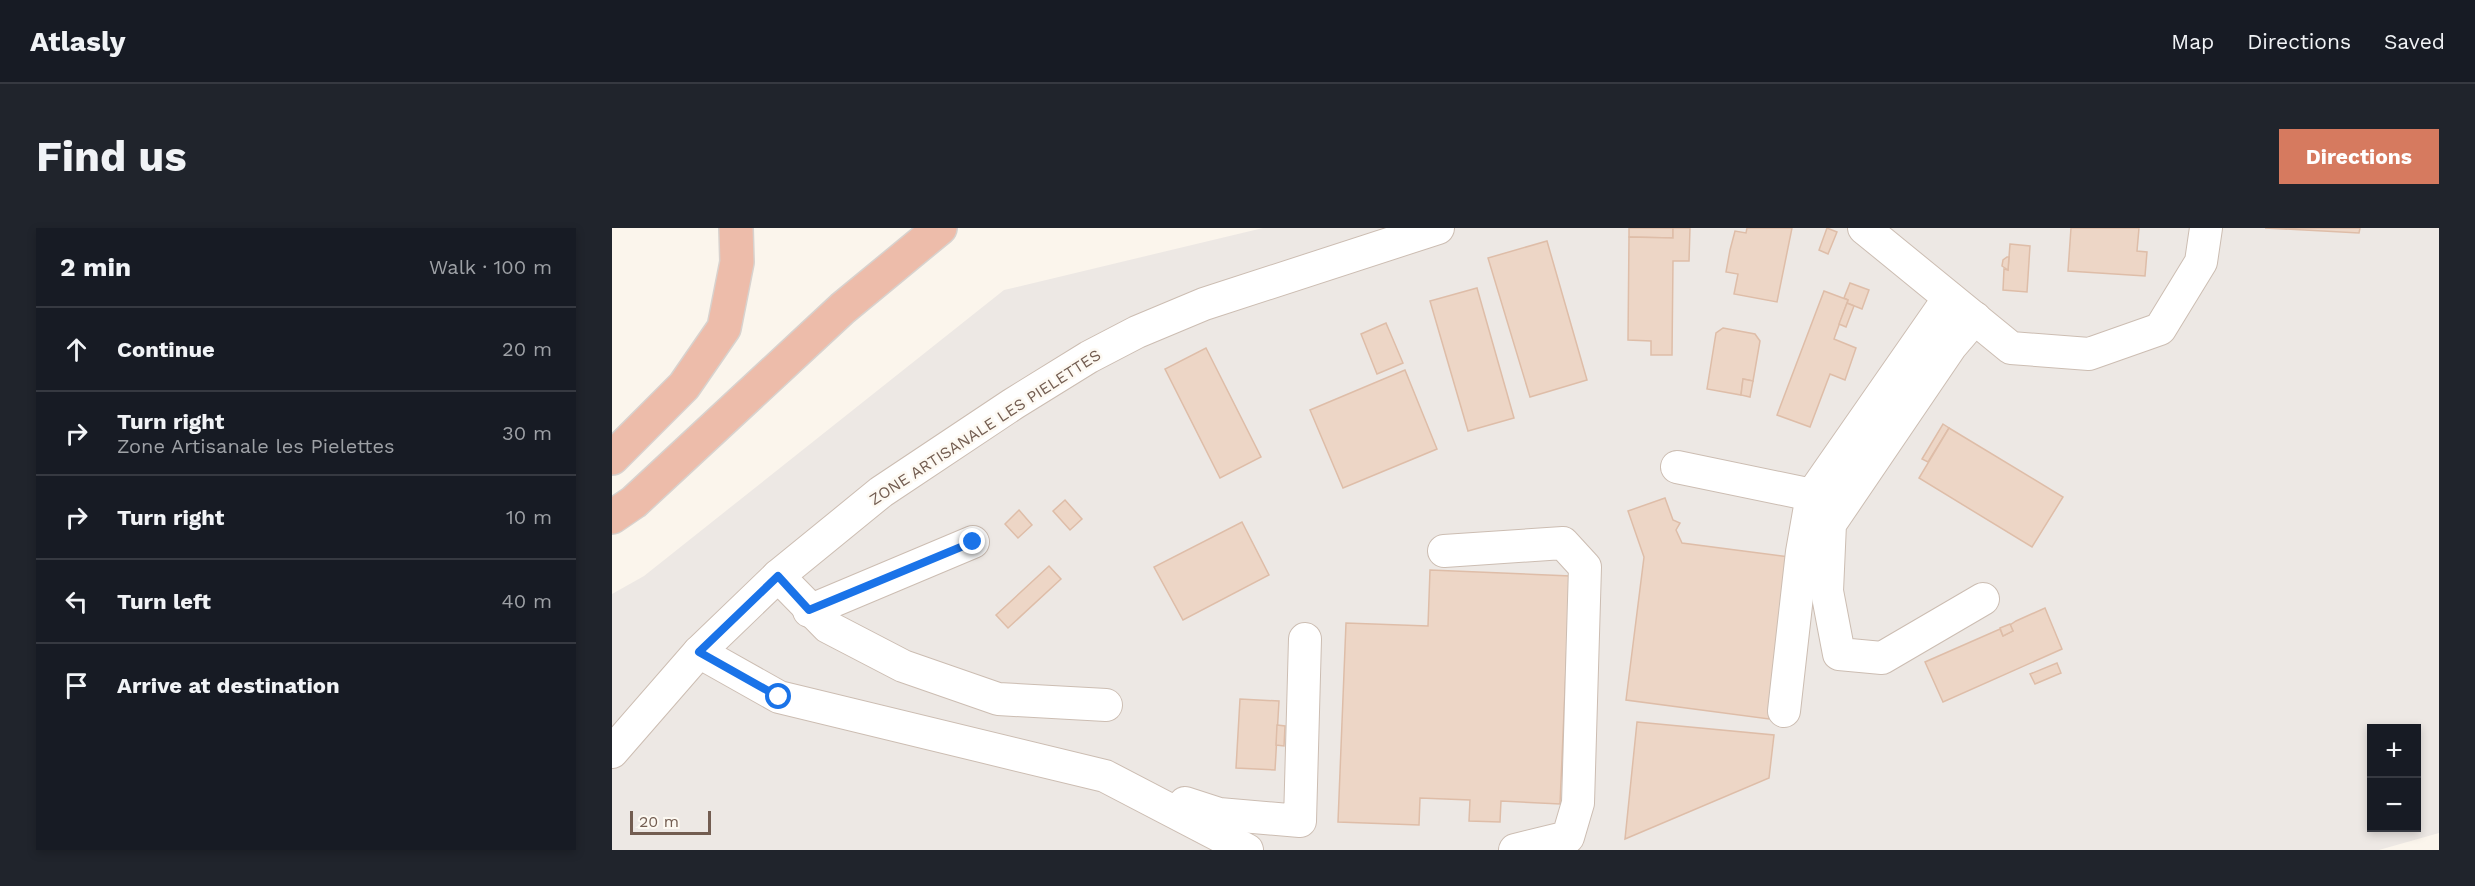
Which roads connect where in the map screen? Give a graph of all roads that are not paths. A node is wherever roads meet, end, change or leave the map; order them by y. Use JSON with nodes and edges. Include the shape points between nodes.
{"nodes":[{"id":1,"x":736,"y":228,"type":"edge"},
{"id":2,"x":940,"y":228,"type":"edge"},
{"id":3,"x":1438,"y":228,"type":"edge"},
{"id":4,"x":1864,"y":228,"type":"edge"},
{"id":5,"x":2206,"y":228,"type":"edge"},
{"id":6,"x":1949,"y":298,"type":"junction"},
{"id":7,"x":1975,"y":318,"type":"junction"},
{"id":8,"x":612,"y":458,"type":"edge"},
{"id":9,"x":1677,"y":467,"type":"dead end"},
{"id":10,"x":1812,"y":495,"type":"junction"},
{"id":11,"x":612,"y":517,"type":"edge"},
{"id":12,"x":973,"y":542,"type":"dead end"},
{"id":13,"x":1444,"y":551,"type":"dead end"},
{"id":14,"x":778,"y":576,"type":"junction"},
{"id":15,"x":1983,"y":599,"type":"dead end"},
{"id":16,"x":809,"y":610,"type":"junction"},
{"id":17,"x":1305,"y":639,"type":"dead end"},
{"id":18,"x":699,"y":652,"type":"junction"},
{"id":19,"x":1106,"y":705,"type":"dead end"},
{"id":20,"x":1784,"y":711,"type":"dead end"},
{"id":21,"x":612,"y":752,"type":"edge"},
{"id":22,"x":1105,"y":776,"type":"junction"},
{"id":23,"x":1247,"y":850,"type":"edge"},
{"id":24,"x":1515,"y":850,"type":"edge"}],
"edges":[{"from":1,"to":8,"type":"highway","via":[[737,262],[724,328],[684,386]]},
{"from":2,"to":11,"type":"highway","via":[[843,308],[634,502]]},
{"from":3,"to":14,"type":"street","name":"ZONE ARTISANALE LES PIELETTES","via":[[1204,304],[1099,352],[881,492]]},
{"from":4,"to":6,"type":"street"},
{"from":5,"to":7,"type":"street","via":[[2201,262],[2160,329],[2090,354],[2011,348]]},
{"from":6,"to":7,"type":"street"},
{"from":6,"to":10,"type":"street"},
{"from":7,"to":15,"type":"street","via":[[1951,346],[1830,524],[1827,591],[1839,654],[1882,658]]},
{"from":9,"to":10,"type":"street"},
{"from":10,"to":20,"type":"street"},
{"from":12,"to":16,"type":"street"},
{"from":13,"to":24,"type":"street","via":[[1563,543],[1585,567],[1578,803],[1568,837]]},
{"from":14,"to":16,"type":"street"},
{"from":14,"to":18,"type":"street","name":"ZONE ARTISANALE LES PIELETTES"},
{"from":16,"to":19,"type":"street","via":[[828,627],[869,651],[998,699]]},
{"from":17,"to":22,"type":"street","via":[[1300,821],[1220,814]]},
{"from":18,"to":21,"type":"street","name":"ZONE ARTISANALE LES PIELETTES"},
{"from":18,"to":22,"type":"street","via":[[779,697]]},
{"from":22,"to":23,"type":"street"}]}
